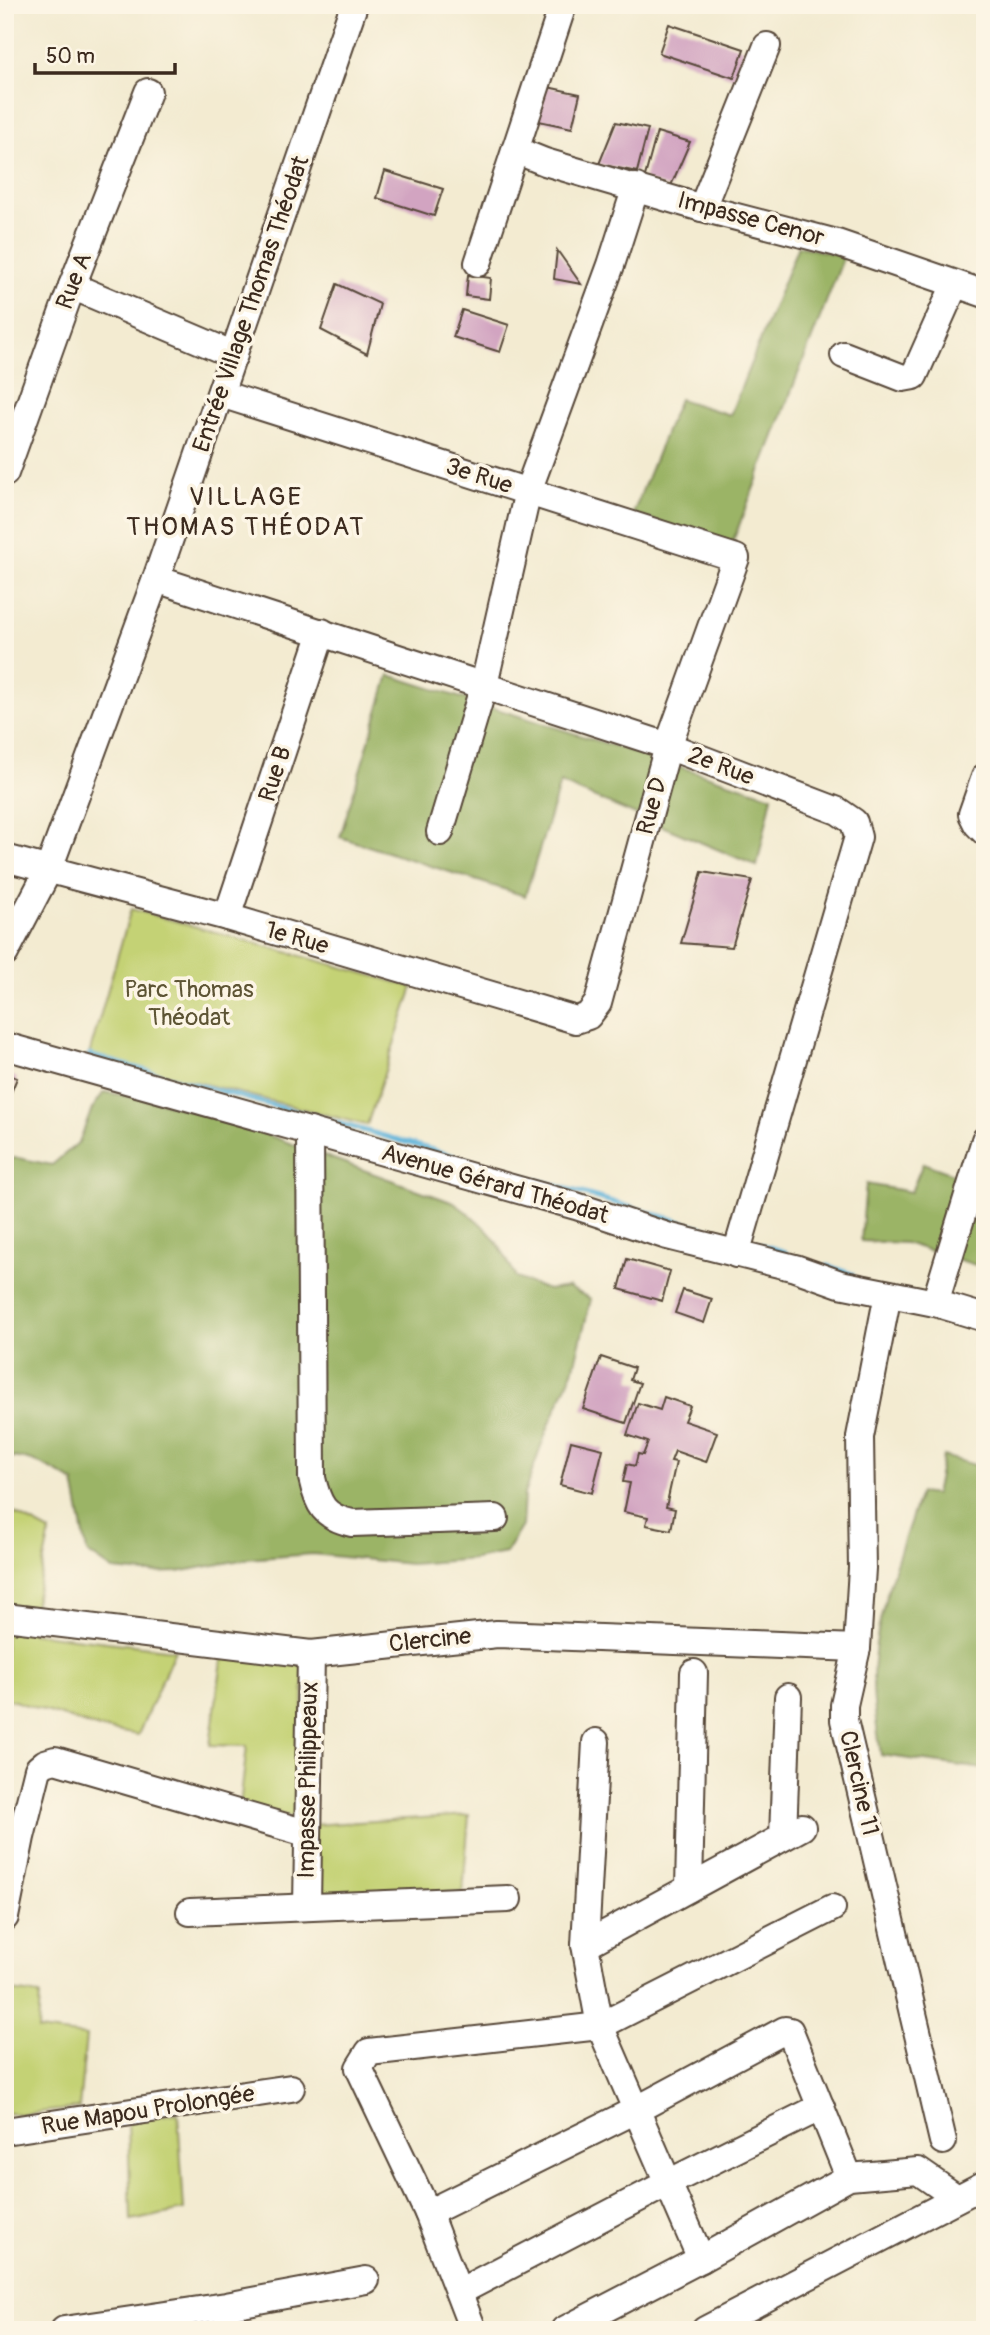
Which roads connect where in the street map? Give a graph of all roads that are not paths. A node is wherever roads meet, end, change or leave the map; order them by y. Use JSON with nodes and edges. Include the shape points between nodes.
{"nodes":[{"id":1,"x":355,"y":5,"type":"edge"},
{"id":2,"x":563,"y":5,"type":"edge"},
{"id":3,"x":767,"y":46,"type":"dead end"},
{"id":4,"x":148,"y":92,"type":"dead end"},
{"id":5,"x":516,"y":150,"type":"junction"},
{"id":6,"x":636,"y":187,"type":"junction"},
{"id":7,"x":702,"y":208,"type":"junction"},
{"id":8,"x":478,"y":263,"type":"dead end"},
{"id":9,"x":955,"y":284,"type":"junction"},
{"id":10,"x":72,"y":286,"type":"junction"},
{"id":11,"x":985,"y":294,"type":"edge"},
{"id":12,"x":234,"y":355,"type":"junction"},
{"id":13,"x":844,"y":355,"type":"dead end"},
{"id":14,"x":221,"y":394,"type":"junction"},
{"id":15,"x":5,"y":473,"type":"edge"},
{"id":16,"x":528,"y":491,"type":"junction"},
{"id":17,"x":736,"y":558,"type":"joint"},
{"id":18,"x":156,"y":579,"type":"junction"},
{"id":19,"x":322,"y":632,"type":"junction"},
{"id":20,"x":484,"y":685,"type":"junction"},
{"id":21,"x":668,"y":746,"type":"junction"},
{"id":22,"x":985,"y":777,"type":"edge"},
{"id":23,"x":440,"y":832,"type":"dead end"},
{"id":24,"x":985,"y":832,"type":"edge"},
{"id":25,"x":5,"y":858,"type":"edge"},
{"id":26,"x":48,"y":871,"type":"junction"},
{"id":27,"x":228,"y":917,"type":"junction"},
{"id":28,"x":5,"y":953,"type":"edge"},
{"id":29,"x":588,"y":1016,"type":"joint"},
{"id":30,"x":5,"y":1046,"type":"edge"},
{"id":31,"x":310,"y":1131,"type":"junction"},
{"id":32,"x":985,"y":1140,"type":"edge"},
{"id":33,"x":736,"y":1254,"type":"junction"},
{"id":34,"x":888,"y":1294,"type":"junction"},
{"id":35,"x":936,"y":1299,"type":"junction"},
{"id":36,"x":985,"y":1318,"type":"edge"},
{"id":37,"x":495,"y":1518,"type":"dead end"},
{"id":38,"x":5,"y":1616,"type":"edge"},
{"id":39,"x":857,"y":1648,"type":"junction"},
{"id":40,"x":311,"y":1654,"type":"junction"},
{"id":41,"x":694,"y":1673,"type":"dead end"},
{"id":42,"x":788,"y":1697,"type":"dead end"},
{"id":43,"x":596,"y":1742,"type":"dead end"},
{"id":44,"x":306,"y":1833,"type":"junction"},
{"id":45,"x":689,"y":1888,"type":"junction"},
{"id":46,"x":508,"y":1899,"type":"dead end"},
{"id":47,"x":307,"y":1906,"type":"junction"},
{"id":48,"x":832,"y":1908,"type":"dead end"},
{"id":49,"x":190,"y":1912,"type":"dead end"},
{"id":50,"x":5,"y":1917,"type":"edge"},
{"id":51,"x":585,"y":1945,"type":"junction"},
{"id":52,"x":600,"y":2026,"type":"junction"},
{"id":53,"x":291,"y":2088,"type":"dead end"},
{"id":54,"x":821,"y":2107,"type":"junction"},
{"id":55,"x":636,"y":2110,"type":"junction"},
{"id":56,"x":5,"y":2132,"type":"edge"},
{"id":57,"x":943,"y":2141,"type":"dead end"},
{"id":58,"x":849,"y":2177,"type":"junction"},
{"id":59,"x":668,"y":2183,"type":"junction"},
{"id":60,"x":985,"y":2184,"type":"edge"},
{"id":61,"x":957,"y":2198,"type":"junction"},
{"id":62,"x":428,"y":2213,"type":"junction"},
{"id":63,"x":701,"y":2259,"type":"junction"},
{"id":64,"x":366,"y":2280,"type":"dead end"},
{"id":65,"x":459,"y":2292,"type":"junction"},
{"id":66,"x":64,"y":2330,"type":"edge"},
{"id":67,"x":473,"y":2330,"type":"edge"},
{"id":68,"x":564,"y":2330,"type":"edge"},
{"id":69,"x":705,"y":2330,"type":"edge"}],
"edges":[{"from":1,"to":12,"type":"street","name":"Entrée Village Thomas Théodat"},
{"from":2,"to":5,"type":"street"},
{"from":3,"to":7,"type":"street"},
{"from":4,"to":10,"type":"street","name":"Rue A"},
{"from":5,"to":6,"type":"street","name":"Impasse Cenor"},
{"from":5,"to":8,"type":"street"},
{"from":6,"to":7,"type":"street","name":"Impasse Cenor"},
{"from":6,"to":16,"type":"street"},
{"from":7,"to":9,"type":"street","name":"Impasse Cenor","via":[[837,243]]},
{"from":9,"to":11,"type":"street","name":"Impasse Cenor"},
{"from":9,"to":13,"type":"street","via":[[914,376],[903,377]]},
{"from":10,"to":12,"type":"street"},
{"from":10,"to":15,"type":"street","name":"Rue A"},
{"from":12,"to":14,"type":"street","name":"Entrée Village Thomas Théodat"},
{"from":14,"to":16,"type":"street","name":"3e Rue"},
{"from":14,"to":18,"type":"street","name":"Entrée Village Thomas Théodat"},
{"from":16,"to":17,"type":"street","name":"3e Rue"},
{"from":16,"to":20,"type":"street"},
{"from":17,"to":21,"type":"street","name":"Rue D"},
{"from":18,"to":19,"type":"street","name":"2e Rue"},
{"from":18,"to":26,"type":"street","name":"Entrée Village Thomas Théodat"},
{"from":19,"to":20,"type":"street","name":"2e Rue"},
{"from":19,"to":27,"type":"street","name":"Rue B"},
{"from":20,"to":21,"type":"street","name":"2e Rue"},
{"from":20,"to":23,"type":"street"},
{"from":21,"to":29,"type":"street","name":"Rue D","via":[[598,1003]]},
{"from":21,"to":33,"type":"street","name":"2e Rue","via":[[838,811],[854,822],[858,837]]},
{"from":22,"to":24,"type":"street","via":[[972,814]]},
{"from":25,"to":26,"type":"street","name":"1e Rue"},
{"from":26,"to":27,"type":"street","name":"1e Rue"},
{"from":26,"to":28,"type":"street","name":"Entrée Village Thomas Théodat"},
{"from":27,"to":29,"type":"street","name":"1e Rue","via":[[576,1020]]},
{"from":30,"to":31,"type":"street","name":"Avenue Gérard Théodat"},
{"from":31,"to":33,"type":"street","name":"Avenue Gérard Théodat"},
{"from":31,"to":37,"type":"street","via":[[312,1478],[316,1496],[336,1519],[352,1523]]},
{"from":32,"to":35,"type":"street"},
{"from":33,"to":34,"type":"street","name":"Avenue Gérard Théodat"},
{"from":34,"to":35,"type":"street","name":"Avenue Gérard Théodat"},
{"from":34,"to":39,"type":"street","name":"Clercine 11","via":[[860,1437],[862,1568]]},
{"from":35,"to":36,"type":"street","name":"Avenue Gérard Théodat"},
{"from":38,"to":40,"type":"street","name":"Clercine"},
{"from":39,"to":40,"type":"street","name":"Clercine","via":[[497,1634]]},
{"from":39,"to":57,"type":"street","name":"Clercine 11","via":[[844,1720]]},
{"from":40,"to":44,"type":"street","name":"Impasse Philippeaux"},
{"from":41,"to":45,"type":"street"},
{"from":42,"to":45,"type":"street","via":[[793,1832]]},
{"from":43,"to":51,"type":"street"},
{"from":44,"to":47,"type":"street","name":"Impasse Philippeaux"},
{"from":44,"to":50,"type":"street","via":[[55,1760],[38,1769]]},
{"from":45,"to":51,"type":"street"},
{"from":46,"to":47,"type":"street"},
{"from":47,"to":49,"type":"street"},
{"from":48,"to":52,"type":"street"},
{"from":51,"to":52,"type":"street"},
{"from":52,"to":55,"type":"street"},
{"from":52,"to":62,"type":"street","via":[[369,2052],[359,2068]]},
{"from":53,"to":56,"type":"street","name":"Rue Mapou Prolongée"},
{"from":54,"to":55,"type":"street","via":[[790,2031],[785,2030]]},
{"from":54,"to":58,"type":"street"},
{"from":54,"to":59,"type":"street"},
{"from":55,"to":59,"type":"street"},
{"from":55,"to":62,"type":"street"},
{"from":58,"to":61,"type":"street","via":[[918,2171]]},
{"from":58,"to":63,"type":"street"},
{"from":59,"to":63,"type":"street"},
{"from":59,"to":65,"type":"street"},
{"from":60,"to":61,"type":"street"},
{"from":61,"to":69,"type":"street"},
{"from":62,"to":65,"type":"street"},
{"from":63,"to":68,"type":"street"},
{"from":64,"to":66,"type":"street"},
{"from":65,"to":67,"type":"street"}]}
